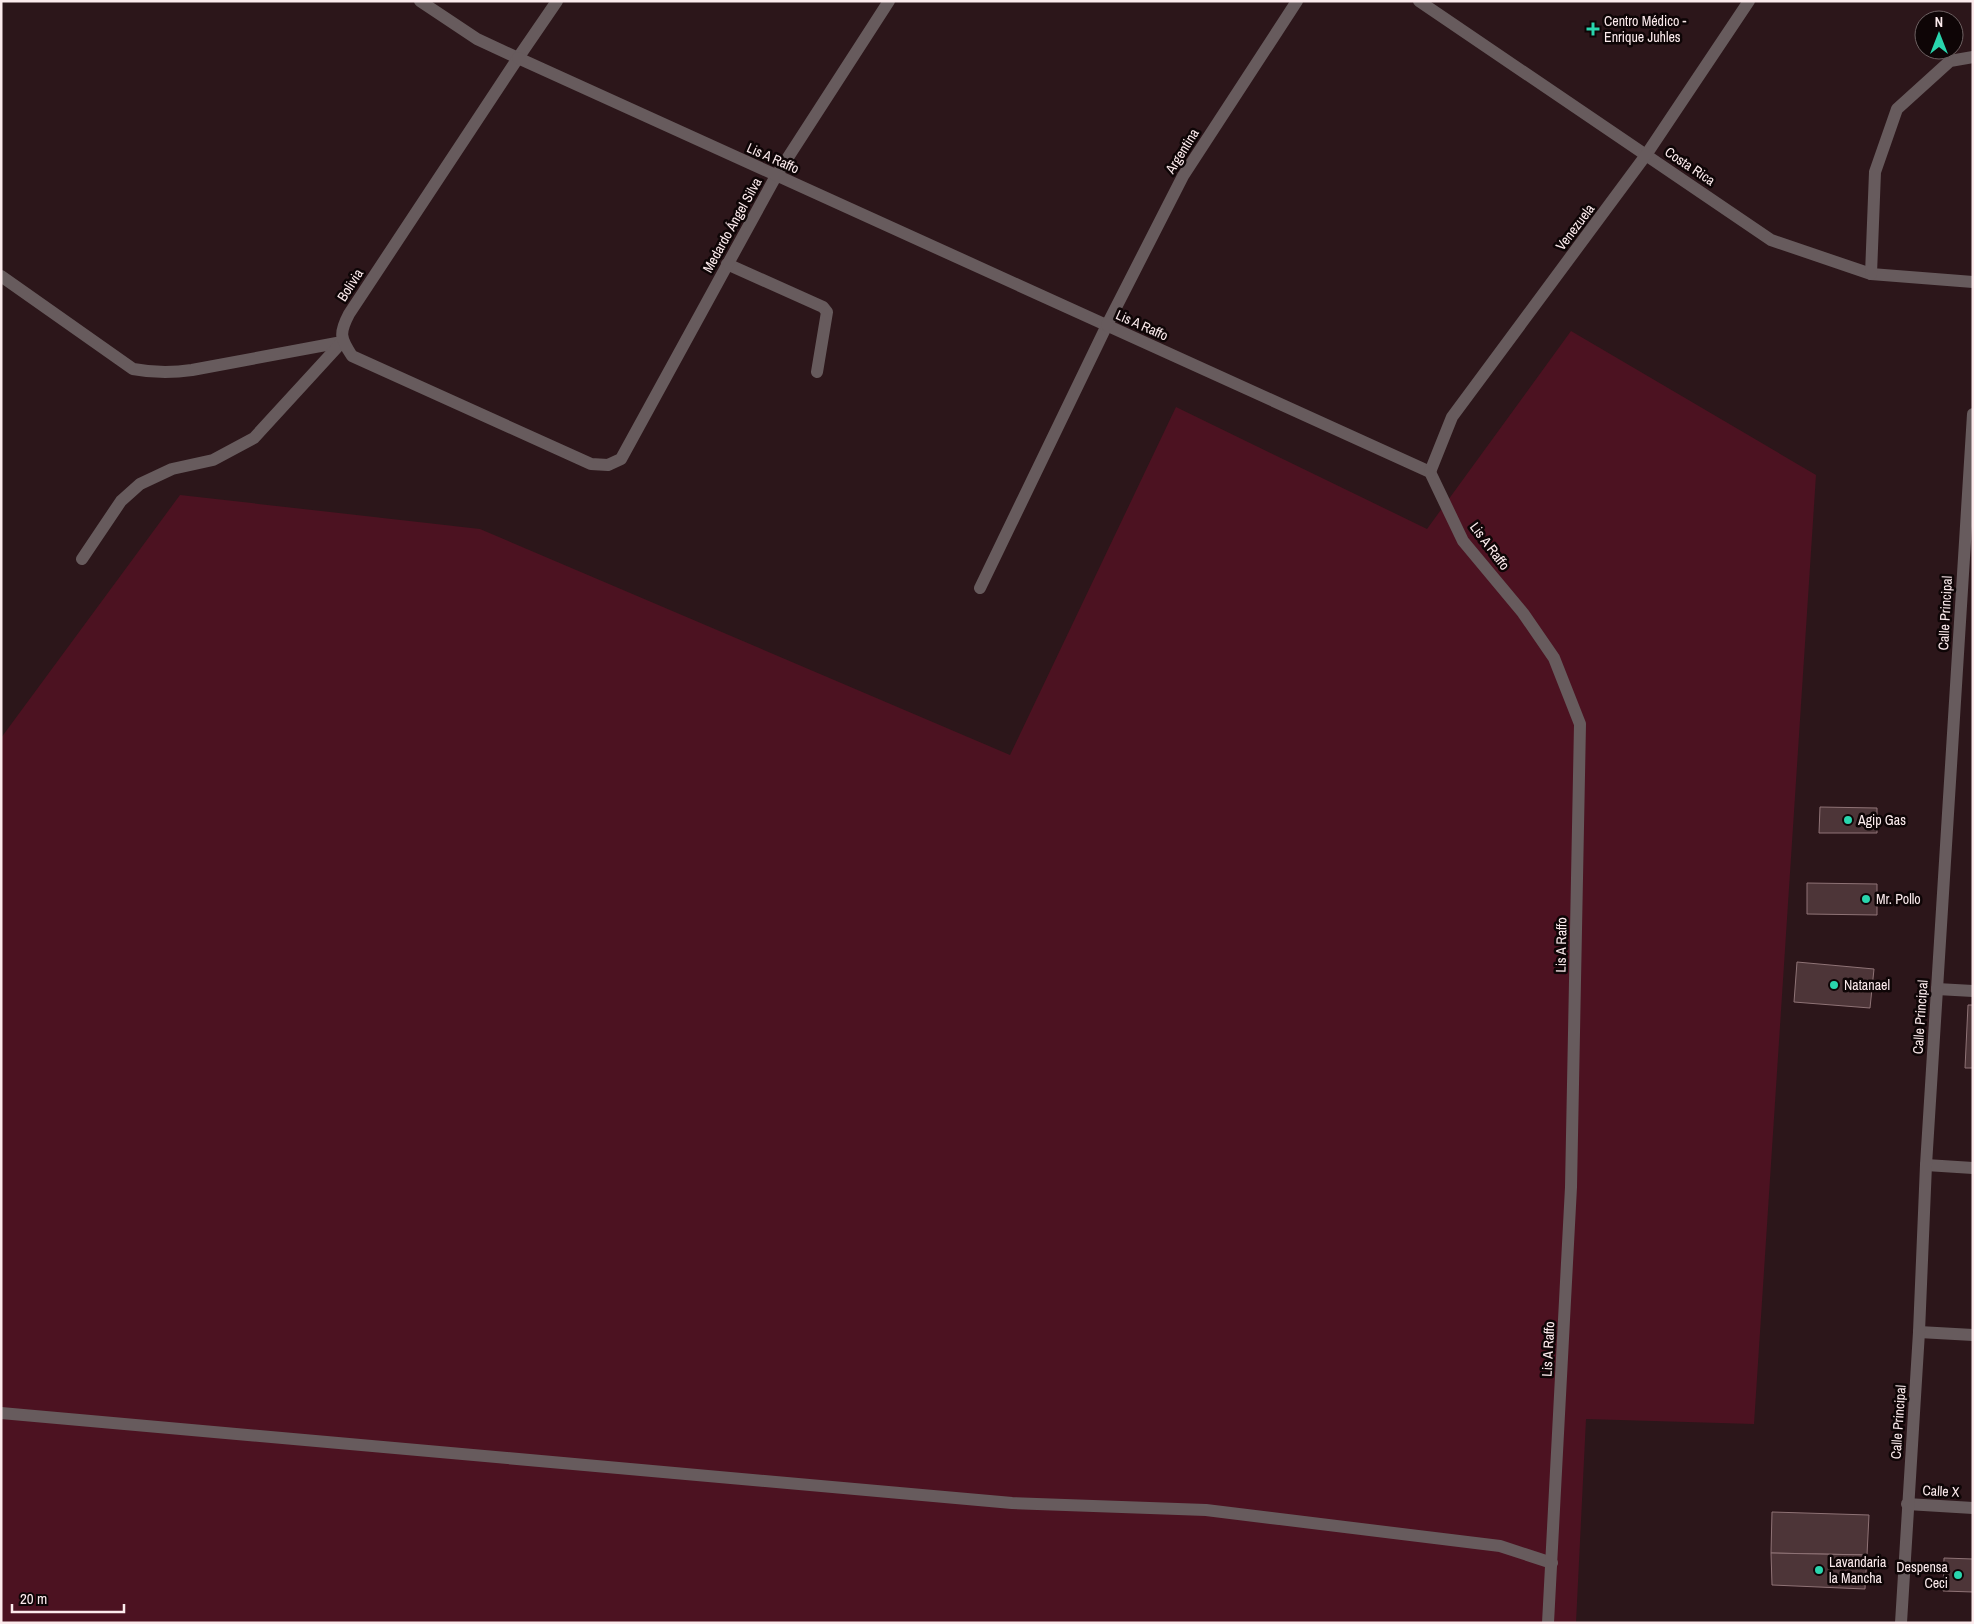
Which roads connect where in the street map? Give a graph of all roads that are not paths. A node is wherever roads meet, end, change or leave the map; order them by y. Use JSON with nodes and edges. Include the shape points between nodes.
{"nodes":[{"id":1,"x":420,"y":1,"type":"edge"},
{"id":2,"x":558,"y":1,"type":"edge"},
{"id":3,"x":889,"y":1,"type":"edge"},
{"id":4,"x":1297,"y":1,"type":"edge"},
{"id":5,"x":1419,"y":1,"type":"edge"},
{"id":6,"x":1749,"y":1,"type":"edge"},
{"id":7,"x":1973,"y":57,"type":"edge"},
{"id":8,"x":518,"y":58,"type":"junction"},
{"id":9,"x":1646,"y":155,"type":"junction"},
{"id":10,"x":776,"y":176,"type":"junction"},
{"id":11,"x":727,"y":264,"type":"junction"},
{"id":12,"x":1871,"y":274,"type":"junction"},
{"id":13,"x":1,"y":276,"type":"edge"},
{"id":14,"x":1973,"y":282,"type":"edge"},
{"id":15,"x":1107,"y":325,"type":"junction"},
{"id":16,"x":342,"y":342,"type":"junction"},
{"id":17,"x":817,"y":372,"type":"dead end"},
{"id":18,"x":1973,"y":414,"type":"edge"},
{"id":19,"x":1430,"y":472,"type":"junction"},
{"id":20,"x":1971,"y":473,"type":"edge"},
{"id":21,"x":82,"y":559,"type":"dead end"},
{"id":22,"x":980,"y":588,"type":"dead end"},
{"id":23,"x":1937,"y":989,"type":"junction"},
{"id":24,"x":1973,"y":992,"type":"edge"},
{"id":25,"x":1926,"y":1166,"type":"junction"},
{"id":26,"x":1973,"y":1168,"type":"edge"},
{"id":27,"x":1918,"y":1332,"type":"junction"},
{"id":28,"x":1973,"y":1335,"type":"edge"},
{"id":29,"x":1,"y":1413,"type":"edge"},
{"id":30,"x":1907,"y":1504,"type":"junction"},
{"id":31,"x":1973,"y":1508,"type":"edge"},
{"id":32,"x":1552,"y":1563,"type":"junction"},
{"id":33,"x":1548,"y":1623,"type":"edge"},
{"id":34,"x":1901,"y":1623,"type":"edge"}],
"edges":[{"from":1,"to":8,"type":"street","name":"Lis A Raffo","via":[[477,38]]},
{"from":2,"to":8,"type":"street","name":"Bolivia"},
{"from":3,"to":10,"type":"street","name":"Medardo Ángel Silva"},
{"from":4,"to":15,"type":"street","name":"Argentina","via":[[1183,176]]},
{"from":5,"to":9,"type":"street","name":"Costa Rica"},
{"from":6,"to":9,"type":"street","name":"Venezuela"},
{"from":7,"to":12,"type":"street","via":[[1950,61],[1897,109],[1876,172]]},
{"from":8,"to":10,"type":"street","name":"Lis A Raffo"},
{"from":8,"to":16,"type":"street","name":"Bolivia","via":[[349,314],[342,328]]},
{"from":9,"to":12,"type":"street","name":"Costa Rica","via":[[1771,240]]},
{"from":9,"to":19,"type":"street","name":"Venezuela","via":[[1452,417]]},
{"from":10,"to":11,"type":"street","name":"Medardo Ángel Silva"},
{"from":10,"to":15,"type":"street","name":"Lis A Raffo"},
{"from":11,"to":16,"type":"street","name":"Medardo Ángel Silva","via":[[621,459],[608,465],[591,464],[352,356]]},
{"from":11,"to":17,"type":"street","via":[[823,307],[827,312]]},
{"from":12,"to":14,"type":"street","name":"Costa Rica"},
{"from":13,"to":16,"type":"street","via":[[133,369],[152,373],[186,371]]},
{"from":15,"to":19,"type":"street","name":"Lis A Raffo"},
{"from":15,"to":22,"type":"street","name":"Argentina"},
{"from":16,"to":21,"type":"street","via":[[254,438],[213,460],[172,469],[140,484],[121,502]]},
{"from":18,"to":20,"type":"street","name":"Calle Principal"},
{"from":19,"to":32,"type":"street","name":"Lis A Raffo","via":[[1464,541],[1523,612],[1554,658],[1580,724],[1571,1187]]},
{"from":20,"to":23,"type":"street","name":"Calle Principal"},
{"from":23,"to":24,"type":"street"},
{"from":23,"to":25,"type":"street","name":"Calle Principal"},
{"from":25,"to":26,"type":"street"},
{"from":25,"to":27,"type":"street","name":"Calle Principal"},
{"from":27,"to":28,"type":"street"},
{"from":27,"to":30,"type":"street","name":"Calle Principal"},
{"from":29,"to":32,"type":"street","via":[[1012,1503],[1206,1510],[1500,1546]]},
{"from":30,"to":31,"type":"street","name":"Calle X"},
{"from":30,"to":34,"type":"street","name":"Calle Principal"},
{"from":32,"to":33,"type":"street","name":"Lis A Raffo"}]}
